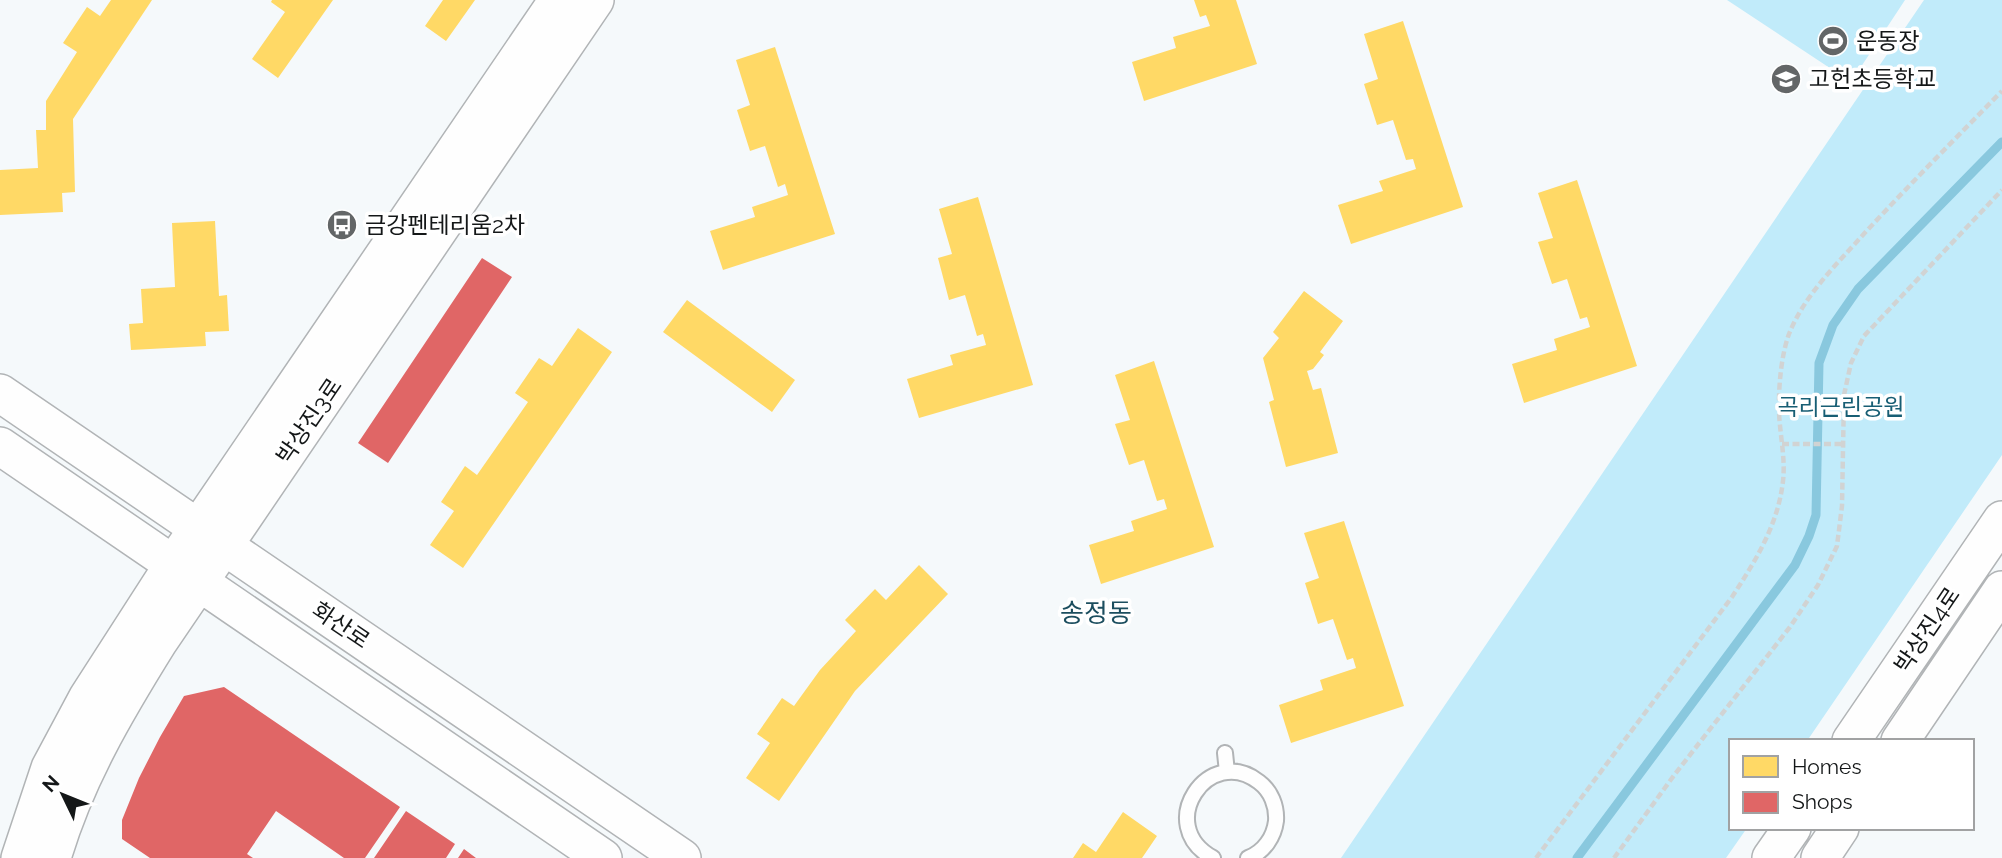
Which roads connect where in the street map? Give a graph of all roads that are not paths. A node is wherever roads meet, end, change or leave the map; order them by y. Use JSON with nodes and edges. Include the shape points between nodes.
{"nodes":[{"id":1,"x":558,"y":0,"type":"edge"},
{"id":2,"x":595,"y":0,"type":"edge"},
{"id":3,"x":0,"y":393,"type":"edge"},
{"id":4,"x":0,"y":446,"type":"edge"},
{"id":5,"x":2002,"y":520,"type":"edge"},
{"id":6,"x":211,"y":536,"type":"junction"},
{"id":7,"x":186,"y":573,"type":"junction"},
{"id":8,"x":2002,"y":590,"type":"edge"},
{"id":9,"x":1852,"y":739,"type":"edge"},
{"id":10,"x":1900,"y":739,"type":"edge"},
{"id":11,"x":1225,"y":752,"type":"dead end"},
{"id":12,"x":1227,"y":772,"type":"junction"},
{"id":13,"x":1791,"y":830,"type":"edge"},
{"id":14,"x":1839,"y":830,"type":"edge"},
{"id":15,"x":1206,"y":856,"type":"edge"},
{"id":16,"x":20,"y":858,"type":"edge"},
{"id":17,"x":52,"y":858,"type":"edge"},
{"id":18,"x":603,"y":858,"type":"edge"},
{"id":19,"x":682,"y":858,"type":"edge"},
{"id":20,"x":1248,"y":858,"type":"edge"},
{"id":21,"x":1771,"y":858,"type":"edge"},
{"id":22,"x":1820,"y":858,"type":"edge"}],
"edges":[{"from":1,"to":6,"type":"street","name":"박상진3로"},
{"from":2,"to":6,"type":"street","name":"박상진3로"},
{"from":3,"to":6,"type":"street","name":"화산로"},
{"from":4,"to":7,"type":"street","name":"화산로"},
{"from":5,"to":9,"type":"street","name":"박상진4로"},
{"from":6,"to":7,"type":"street","name":"박상진3로"},
{"from":6,"to":19,"type":"street","name":"화산로"},
{"from":7,"to":16,"type":"street","name":"박상진3로","via":[[88,696],[50,768]]},
{"from":7,"to":17,"type":"street","name":"박상진3로","via":[[79,780]]},
{"from":7,"to":18,"type":"street","name":"화산로"},
{"from":8,"to":10,"type":"street","name":"박상진4로"},
{"from":11,"to":12,"type":"lane"},
{"from":12,"to":15,"type":"lane","via":[[1203,782],[1188,804],[1188,831]]},
{"from":12,"to":20,"type":"lane","via":[[1241,773],[1264,786],[1276,810],[1272,836]]},
{"from":13,"to":21,"type":"street"},
{"from":14,"to":22,"type":"street"}]}
